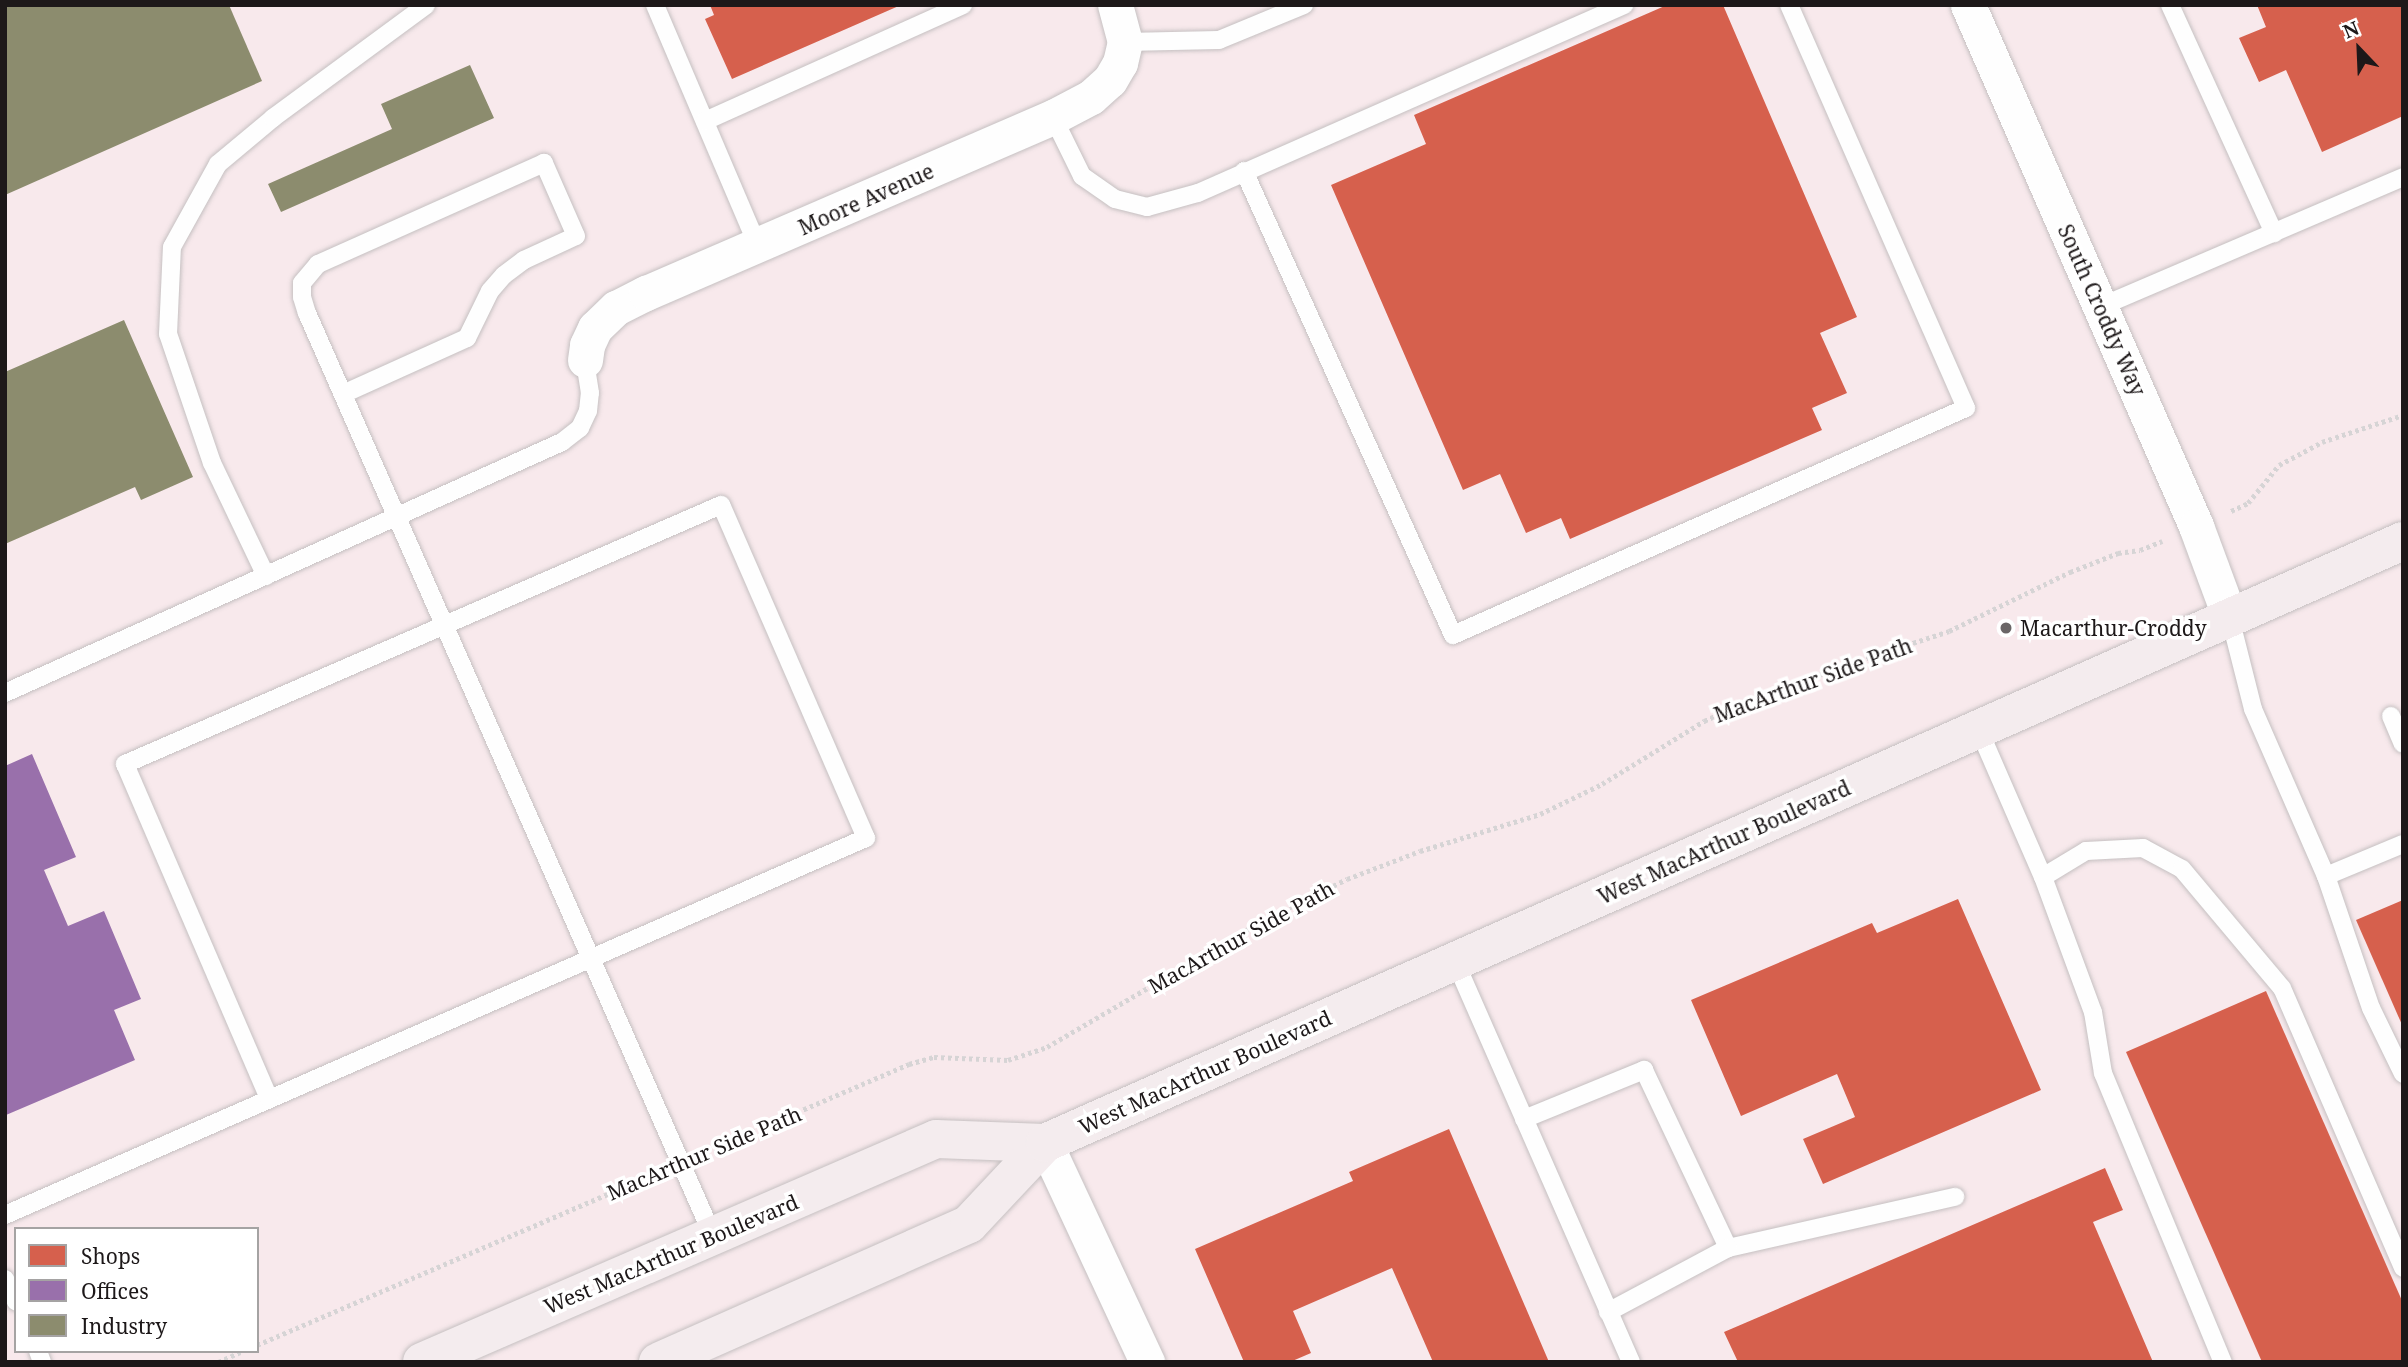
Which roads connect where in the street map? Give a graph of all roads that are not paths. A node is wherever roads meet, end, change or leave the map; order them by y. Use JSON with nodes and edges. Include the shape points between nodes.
{"nodes":[{"id":1,"x":426,"y":5,"type":"edge"},
{"id":2,"x":655,"y":5,"type":"edge"},
{"id":3,"x":963,"y":5,"type":"edge"},
{"id":4,"x":1304,"y":5,"type":"edge"},
{"id":5,"x":1624,"y":5,"type":"edge"},
{"id":6,"x":1789,"y":5,"type":"edge"},
{"id":7,"x":1968,"y":5,"type":"edge"},
{"id":8,"x":2170,"y":5,"type":"edge"},
{"id":9,"x":1121,"y":23,"type":"edge"},
{"id":10,"x":1054,"y":117,"type":"junction"},
{"id":11,"x":705,"y":121,"type":"junction"},
{"id":12,"x":1244,"y":171,"type":"junction"},
{"id":13,"x":2403,"y":177,"type":"edge"},
{"id":14,"x":2274,"y":233,"type":"junction"},
{"id":15,"x":758,"y":246,"type":"junction"},
{"id":16,"x":2100,"y":307,"type":"junction"},
{"id":17,"x":585,"y":360,"type":"joint"},
{"id":18,"x":343,"y":394,"type":"junction"},
{"id":19,"x":397,"y":518,"type":"junction"},
{"id":20,"x":2400,"y":550,"type":"edge"},
{"id":21,"x":266,"y":576,"type":"junction"},
{"id":22,"x":2230,"y":618,"type":"junction"},
{"id":23,"x":444,"y":625,"type":"junction"},
{"id":24,"x":5,"y":693,"type":"edge"},
{"id":25,"x":2391,"y":716,"type":"dead end"},
{"id":26,"x":1979,"y":730,"type":"junction"},
{"id":27,"x":2403,"y":744,"type":"edge"},
{"id":28,"x":2403,"y":844,"type":"edge"},
{"id":29,"x":2326,"y":876,"type":"junction"},
{"id":30,"x":2043,"y":877,"type":"junction"},
{"id":31,"x":591,"y":958,"type":"junction"},
{"id":32,"x":1455,"y":961,"type":"junction"},
{"id":33,"x":2403,"y":1074,"type":"edge"},
{"id":34,"x":269,"y":1098,"type":"junction"},
{"id":35,"x":1524,"y":1119,"type":"junction"},
{"id":36,"x":1045,"y":1143,"type":"junction"},
{"id":37,"x":1955,"y":1196,"type":"dead end"},
{"id":38,"x":5,"y":1215,"type":"edge"},
{"id":39,"x":713,"y":1236,"type":"junction"},
{"id":40,"x":1728,"y":1248,"type":"junction"},
{"id":41,"x":2403,"y":1268,"type":"edge"},
{"id":42,"x":5,"y":1279,"type":"edge"},
{"id":43,"x":14,"y":1298,"type":"edge"},
{"id":44,"x":1608,"y":1312,"type":"junction"},
{"id":45,"x":677,"y":1358,"type":"edge"},
{"id":46,"x":422,"y":1362,"type":"edge"},
{"id":47,"x":1147,"y":1362,"type":"edge"},
{"id":48,"x":1632,"y":1362,"type":"edge"},
{"id":49,"x":2223,"y":1362,"type":"edge"}],
"edges":[{"from":1,"to":21,"type":"lane","via":[[218,164],[173,247],[169,334],[212,463]]},
{"from":2,"to":11,"type":"lane"},
{"from":3,"to":11,"type":"lane"},
{"from":4,"to":9,"type":"lane","via":[[1219,40]]},
{"from":5,"to":12,"type":"lane"},
{"from":6,"to":12,"type":"lane","via":[[1966,408],[1453,635]]},
{"from":7,"to":16,"type":"street","name":"South Croddy Way"},
{"from":8,"to":14,"type":"lane"},
{"from":9,"to":10,"type":"street","name":"Moore Avenue","via":[[1121,63],[1110,80],[1091,97]]},
{"from":10,"to":12,"type":"lane","via":[[1082,176],[1115,199],[1147,207],[1198,193]]},
{"from":10,"to":15,"type":"street","name":"Moore Avenue"},
{"from":11,"to":15,"type":"lane"},
{"from":13,"to":14,"type":"lane"},
{"from":14,"to":16,"type":"lane"},
{"from":15,"to":17,"type":"street","name":"Moore Avenue","via":[[616,308],[595,328]]},
{"from":16,"to":22,"type":"street","name":"South Croddy Way","via":[[2196,526]]},
{"from":17,"to":19,"type":"lane","via":[[590,393],[580,428],[562,442]]},
{"from":18,"to":18,"type":"lane","via":[[467,338],[490,291],[504,275],[524,260],[576,236],[544,163],[309,271],[302,283],[302,297]]},
{"from":18,"to":19,"type":"lane"},
{"from":19,"to":21,"type":"lane"},
{"from":19,"to":23,"type":"lane"},
{"from":20,"to":22,"type":"main road","name":"West MacArthur Boulevard"},
{"from":21,"to":24,"type":"lane"},
{"from":22,"to":26,"type":"main road","name":"West MacArthur Boulevard"},
{"from":22,"to":29,"type":"lane","via":[[2253,709]]},
{"from":23,"to":31,"type":"lane"},
{"from":23,"to":31,"type":"lane","via":[[722,505],[866,838]]},
{"from":23,"to":34,"type":"lane","via":[[124,764]]},
{"from":25,"to":27,"type":"lane"},
{"from":26,"to":30,"type":"lane"},
{"from":26,"to":32,"type":"main road","name":"West MacArthur Boulevard"},
{"from":28,"to":29,"type":"lane"},
{"from":29,"to":33,"type":"lane","via":[[2371,1008]]},
{"from":30,"to":41,"type":"lane","via":[[2086,851],[2143,848],[2182,869],[2282,988]]},
{"from":30,"to":49,"type":"lane","via":[[2092,1012],[2104,1073]]},
{"from":31,"to":34,"type":"lane"},
{"from":31,"to":39,"type":"lane"},
{"from":32,"to":35,"type":"lane"},
{"from":32,"to":36,"type":"main road","name":"West MacArthur Boulevard"},
{"from":34,"to":38,"type":"lane"},
{"from":35,"to":40,"type":"lane","via":[[1644,1070]]},
{"from":35,"to":44,"type":"lane"},
{"from":36,"to":39,"type":"main road","name":"West MacArthur Boulevard","via":[[936,1139]]},
{"from":36,"to":45,"type":"main road","name":"West MacArthur Boulevard","via":[[969,1224]]},
{"from":36,"to":47,"type":"street"},
{"from":37,"to":40,"type":"lane"},
{"from":39,"to":46,"type":"main road","name":"West MacArthur Boulevard"},
{"from":40,"to":44,"type":"lane"},
{"from":42,"to":43,"type":"lane"},
{"from":44,"to":48,"type":"lane"}]}
